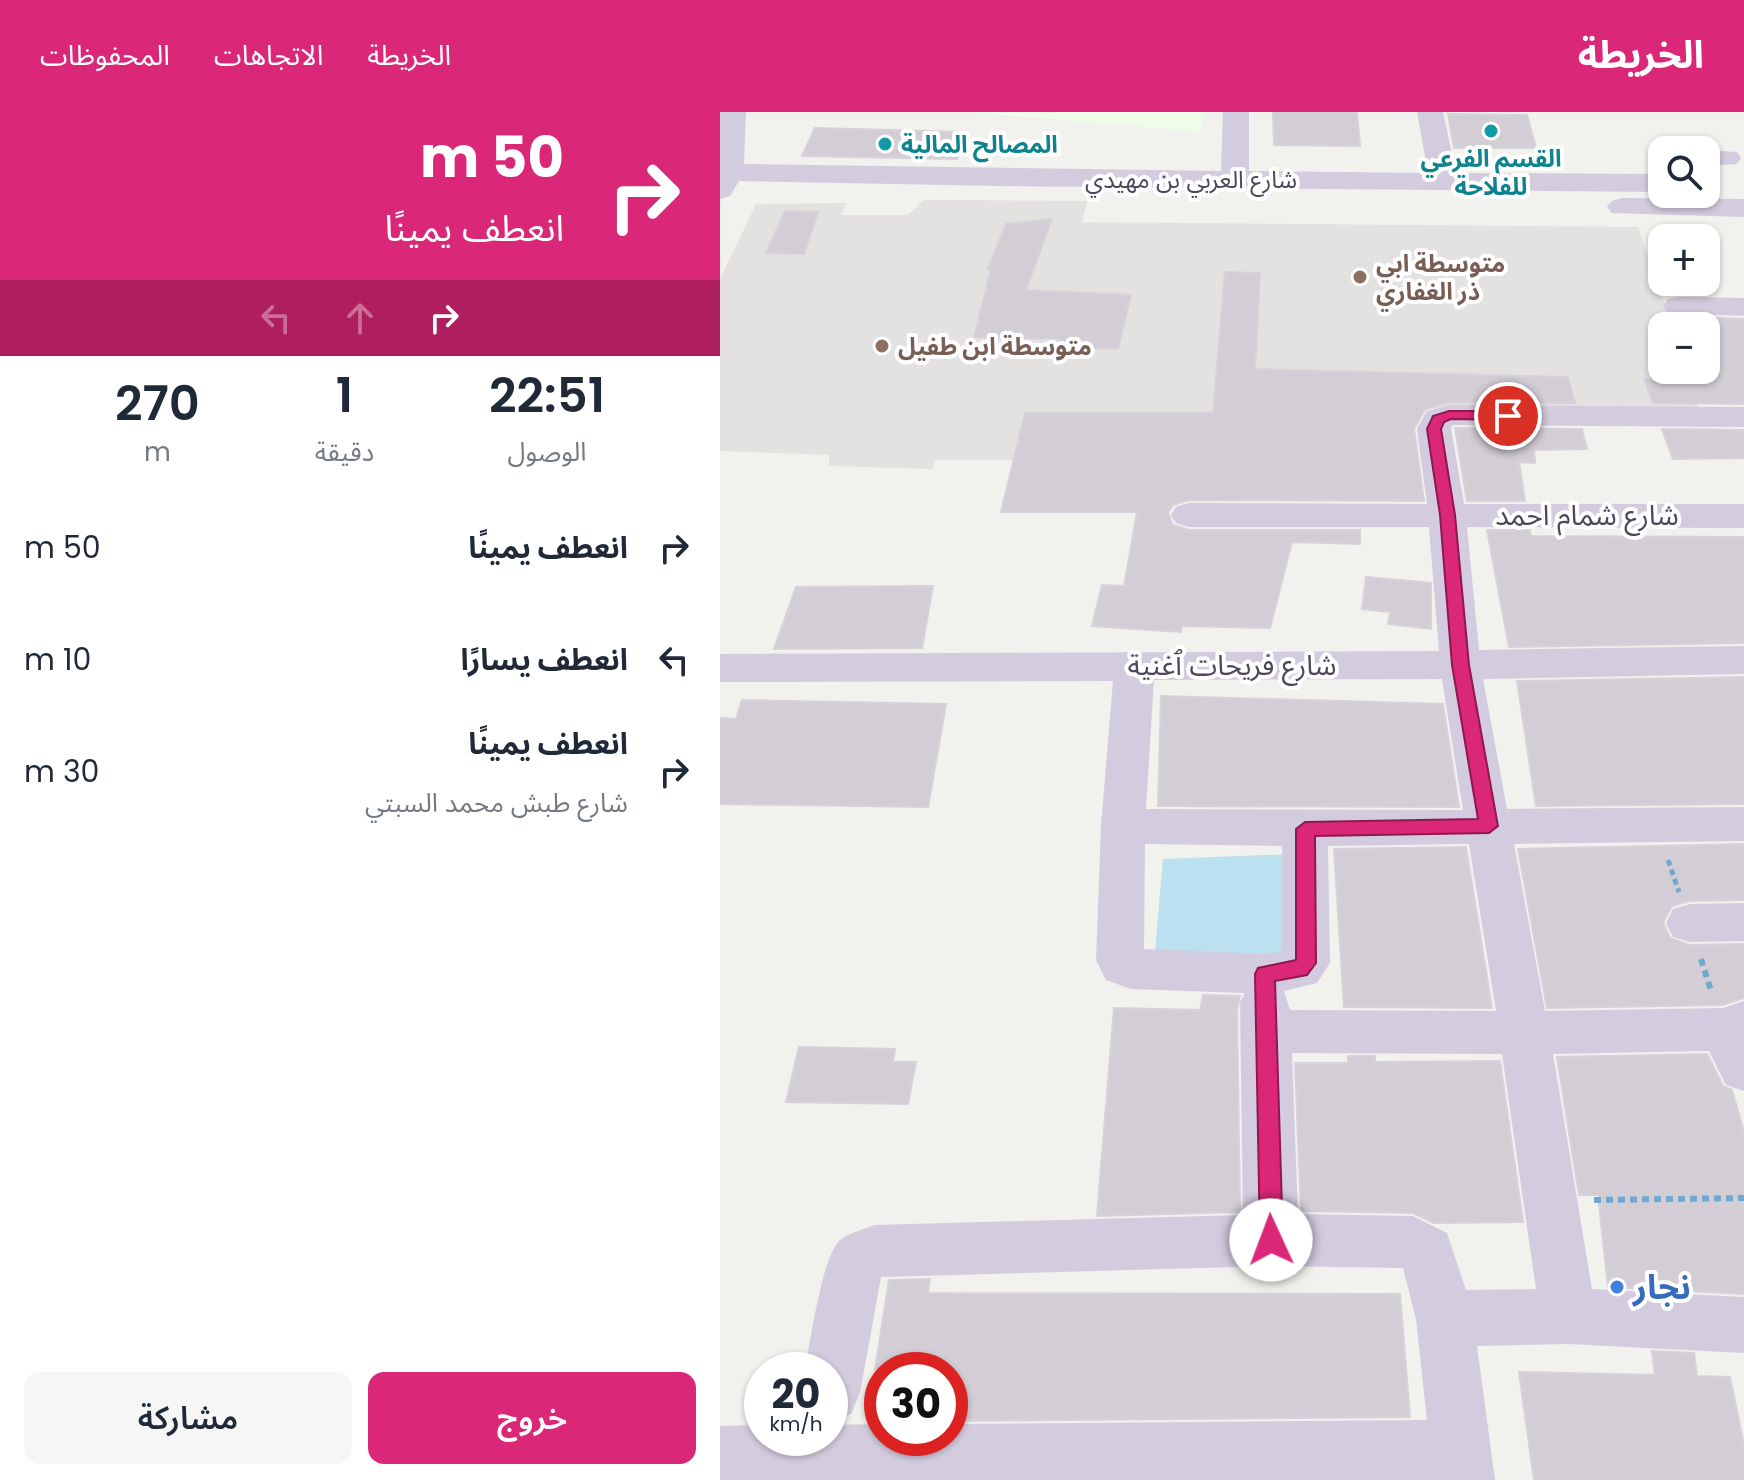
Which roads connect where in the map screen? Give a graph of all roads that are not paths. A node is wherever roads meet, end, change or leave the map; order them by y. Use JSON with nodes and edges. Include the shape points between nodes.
{"nodes":[{"id":1,"x":733,"y":112,"type":"edge"},
{"id":2,"x":1236,"y":112,"type":"edge"},
{"id":3,"x":1430,"y":112,"type":"edge"},
{"id":4,"x":1236,"y":151,"type":"junction"},
{"id":5,"x":1267,"y":152,"type":"dead end"},
{"id":6,"x":1407,"y":154,"type":"dead end"},
{"id":7,"x":1648,"y":158,"type":"edge"},
{"id":8,"x":1441,"y":168,"type":"junction"},
{"id":9,"x":723,"y":178,"type":"edge"},
{"id":10,"x":1102,"y":179,"type":"junction"},
{"id":11,"x":1235,"y":180,"type":"junction"},
{"id":12,"x":1720,"y":183,"type":"edge"},
{"id":13,"x":1744,"y":184,"type":"edge"},
{"id":14,"x":1383,"y":193,"type":"junction"},
{"id":15,"x":1648,"y":193,"type":"edge"},
{"id":16,"x":1648,"y":195,"type":"edge"},
{"id":17,"x":1720,"y":204,"type":"edge"},
{"id":18,"x":1744,"y":208,"type":"edge"},
{"id":19,"x":1679,"y":306,"type":"dead end"},
{"id":20,"x":1744,"y":307,"type":"edge"},
{"id":21,"x":1744,"y":417,"type":"edge"},
{"id":22,"x":1189,"y":515,"type":"dead end"},
{"id":23,"x":1447,"y":515,"type":"junction"},
{"id":24,"x":1744,"y":516,"type":"edge"},
{"id":25,"x":1744,"y":660,"type":"edge"},
{"id":26,"x":1135,"y":665,"type":"junction"},
{"id":27,"x":1460,"y":665,"type":"junction"},
{"id":28,"x":720,"y":668,"type":"edge"},
{"id":29,"x":1744,"y":824,"type":"edge"},
{"id":30,"x":1123,"y":826,"type":"junction"},
{"id":31,"x":1489,"y":826,"type":"junction"},
{"id":32,"x":1305,"y":829,"type":"junction"},
{"id":33,"x":1744,"y":922,"type":"edge"},
{"id":34,"x":1690,"y":923,"type":"dead end"},
{"id":35,"x":1265,"y":974,"type":"junction"},
{"id":36,"x":1266,"y":1031,"type":"junction"},
{"id":37,"x":1524,"y":1033,"type":"junction"},
{"id":38,"x":1737,"y":1040,"type":"edge"},
{"id":39,"x":1271,"y":1240,"type":"junction"},
{"id":40,"x":1568,"y":1316,"type":"junction"},
{"id":41,"x":1445,"y":1319,"type":"junction"},
{"id":42,"x":1744,"y":1325,"type":"edge"},
{"id":43,"x":838,"y":1352,"type":"edge"},
{"id":44,"x":848,"y":1448,"type":"edge"},
{"id":45,"x":744,"y":1454,"type":"edge"},
{"id":46,"x":720,"y":1456,"type":"edge"},
{"id":47,"x":1462,"y":1465,"type":"edge"}],
"edges":[{"from":1,"to":9,"type":"street"},
{"from":2,"to":4,"type":"street"},
{"from":3,"to":8,"type":"street"},
{"from":4,"to":5,"type":"street"},
{"from":4,"to":11,"type":"street"},
{"from":6,"to":8,"type":"street"},
{"from":7,"to":8,"type":"street"},
{"from":8,"to":14,"type":"street","name":"شارع العربي بن مهيدي"},
{"from":8,"to":15,"type":"street","name":"شارع العربي بن مهيدي"},
{"from":9,"to":10,"type":"street","name":"شارع العربي بن مهيدي"},
{"from":10,"to":11,"type":"street","name":"شارع العربي بن مهيدي"},
{"from":10,"to":14,"type":"street","via":[[1096,203]]},
{"from":11,"to":14,"type":"street","name":"شارع العربي بن مهيدي"},
{"from":12,"to":13,"type":"street"},
{"from":14,"to":16,"type":"street"},
{"from":17,"to":18,"type":"street"},
{"from":19,"to":20,"type":"street"},
{"from":21,"to":23,"type":"street","via":[[1449,415],[1438,419],[1434,429]]},
{"from":22,"to":23,"type":"street","name":"شارع شمام احمد"},
{"from":23,"to":24,"type":"street","name":"شارع شمام احمد"},
{"from":23,"to":27,"type":"street"},
{"from":25,"to":27,"type":"street","name":"شارع فريحات ٱغنية"},
{"from":26,"to":27,"type":"street","name":"شارع فريحات ٱغنية"},
{"from":26,"to":28,"type":"street","name":"شارع فريحات ٱغنية"},
{"from":26,"to":30,"type":"street"},
{"from":27,"to":31,"type":"street"},
{"from":29,"to":31,"type":"street"},
{"from":30,"to":32,"type":"street"},
{"from":30,"to":35,"type":"street","via":[[1123,966]]},
{"from":31,"to":32,"type":"street"},
{"from":31,"to":37,"type":"street"},
{"from":32,"to":35,"type":"street","via":[[1306,963],[1300,969]]},
{"from":33,"to":34,"type":"street"},
{"from":35,"to":36,"type":"street"},
{"from":36,"to":37,"type":"street"},
{"from":36,"to":39,"type":"street"},
{"from":37,"to":38,"type":"street"},
{"from":37,"to":40,"type":"street"},
{"from":39,"to":41,"type":"street","via":[[1413,1242],[1427,1252]]},
{"from":39,"to":43,"type":"street","via":[[875,1251],[858,1260],[852,1275]]},
{"from":40,"to":41,"type":"street"},
{"from":40,"to":42,"type":"street"},
{"from":41,"to":47,"type":"street"},
{"from":44,"to":47,"type":"street"},
{"from":45,"to":46,"type":"street"}]}
